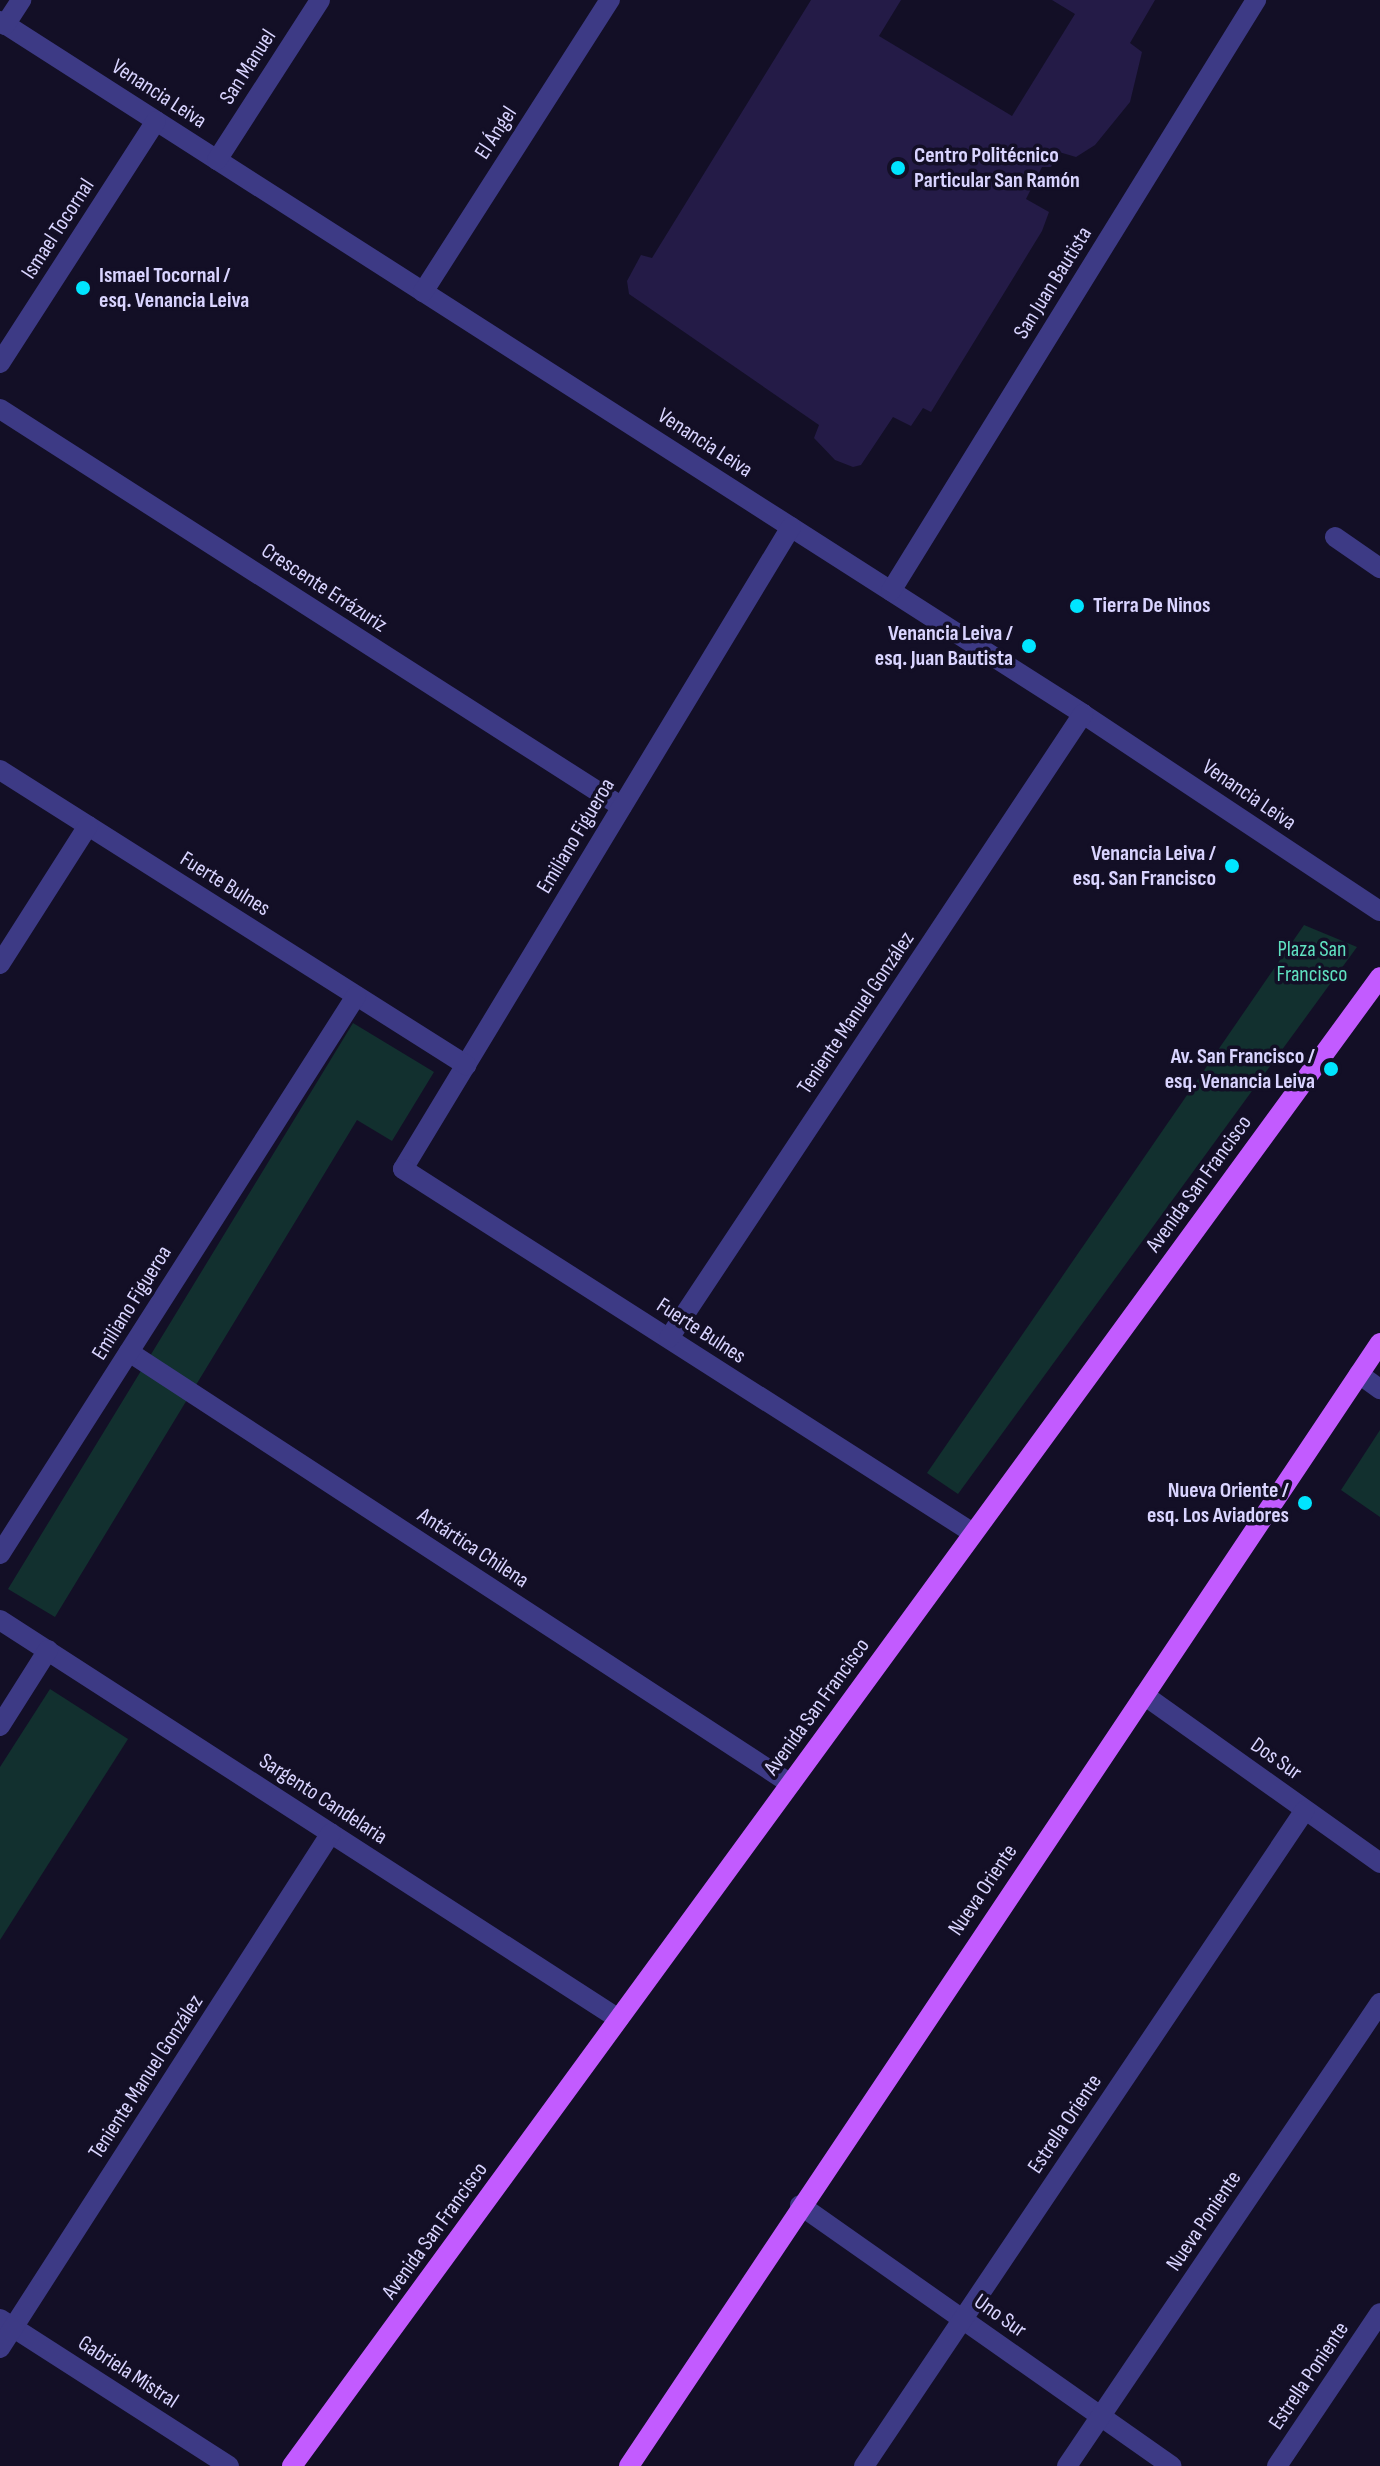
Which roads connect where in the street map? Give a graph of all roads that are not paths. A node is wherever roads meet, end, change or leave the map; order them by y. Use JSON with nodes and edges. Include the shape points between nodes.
{"nodes":[{"id":1,"x":21,"y":0,"type":"edge"},
{"id":2,"x":320,"y":0,"type":"edge"},
{"id":3,"x":610,"y":0,"type":"edge"},
{"id":4,"x":1256,"y":0,"type":"edge"},
{"id":5,"x":3,"y":23,"type":"edge"},
{"id":6,"x":156,"y":121,"type":"junction"},
{"id":7,"x":217,"y":160,"type":"junction"},
{"id":8,"x":423,"y":292,"type":"junction"},
{"id":9,"x":0,"y":363,"type":"edge"},
{"id":10,"x":0,"y":409,"type":"edge"},
{"id":11,"x":791,"y":527,"type":"junction"},
{"id":12,"x":1335,"y":537,"type":"dead end"},
{"id":13,"x":1380,"y":568,"type":"edge"},
{"id":14,"x":891,"y":591,"type":"junction"},
{"id":15,"x":1083,"y":714,"type":"junction"},
{"id":16,"x":0,"y":770,"type":"edge"},
{"id":17,"x":622,"y":807,"type":"junction"},
{"id":18,"x":88,"y":826,"type":"junction"},
{"id":19,"x":1380,"y":911,"type":"edge"},
{"id":20,"x":0,"y":964,"type":"edge"},
{"id":21,"x":1380,"y":977,"type":"edge"},
{"id":22,"x":356,"y":996,"type":"junction"},
{"id":23,"x":466,"y":1065,"type":"junction"},
{"id":24,"x":403,"y":1169,"type":"joint"},
{"id":25,"x":669,"y":1338,"type":"junction"},
{"id":26,"x":1380,"y":1343,"type":"edge"},
{"id":27,"x":129,"y":1352,"type":"junction"},
{"id":28,"x":1359,"y":1374,"type":"junction"},
{"id":29,"x":1380,"y":1389,"type":"edge"},
{"id":30,"x":973,"y":1533,"type":"junction"},
{"id":31,"x":0,"y":1554,"type":"edge"},
{"id":32,"x":0,"y":1620,"type":"edge"},
{"id":33,"x":48,"y":1650,"type":"junction"},
{"id":34,"x":1144,"y":1695,"type":"junction"},
{"id":35,"x":0,"y":1726,"type":"edge"},
{"id":36,"x":791,"y":1784,"type":"junction"},
{"id":37,"x":1305,"y":1810,"type":"junction"},
{"id":38,"x":331,"y":1833,"type":"junction"},
{"id":39,"x":1380,"y":1863,"type":"edge"},
{"id":40,"x":1380,"y":2003,"type":"edge"},
{"id":41,"x":619,"y":2019,"type":"junction"},
{"id":42,"x":800,"y":2205,"type":"junction"},
{"id":43,"x":1380,"y":2313,"type":"edge"},
{"id":44,"x":962,"y":2319,"type":"junction"},
{"id":45,"x":7,"y":2323,"type":"edge"},
{"id":46,"x":0,"y":2348,"type":"edge"},
{"id":47,"x":1101,"y":2416,"type":"junction"},
{"id":48,"x":229,"y":2466,"type":"edge"},
{"id":49,"x":292,"y":2466,"type":"edge"},
{"id":50,"x":629,"y":2466,"type":"edge"},
{"id":51,"x":864,"y":2466,"type":"edge"},
{"id":52,"x":1067,"y":2466,"type":"edge"},
{"id":53,"x":1172,"y":2466,"type":"edge"},
{"id":54,"x":1277,"y":2466,"type":"edge"}],
"edges":[{"from":1,"to":5,"type":"street"},
{"from":2,"to":7,"type":"street","name":"San Manuel"},
{"from":3,"to":8,"type":"street","name":"El Ángel"},
{"from":4,"to":14,"type":"street","name":"San Juan Bautista"},
{"from":5,"to":6,"type":"street","name":"Venancia Leiva"},
{"from":6,"to":7,"type":"street","name":"Venancia Leiva"},
{"from":6,"to":9,"type":"street","name":"Ismael Tocornal"},
{"from":7,"to":8,"type":"street","name":"Venancia Leiva"},
{"from":8,"to":11,"type":"street","name":"Venancia Leiva"},
{"from":10,"to":17,"type":"street","name":"Crescente Errázuriz"},
{"from":11,"to":14,"type":"street","name":"Venancia Leiva"},
{"from":11,"to":17,"type":"street","name":"Emiliano Figueroa"},
{"from":12,"to":13,"type":"street"},
{"from":14,"to":15,"type":"street","name":"Venancia Leiva"},
{"from":15,"to":19,"type":"street","name":"Venancia Leiva"},
{"from":15,"to":25,"type":"street","name":"Teniente Manuel González"},
{"from":16,"to":18,"type":"street","name":"Fuerte Bulnes"},
{"from":17,"to":23,"type":"street","name":"Emiliano Figueroa"},
{"from":18,"to":20,"type":"street"},
{"from":18,"to":22,"type":"street","name":"Fuerte Bulnes"},
{"from":21,"to":30,"type":"main road","name":"Avenida San Francisco"},
{"from":22,"to":23,"type":"street","name":"Fuerte Bulnes"},
{"from":22,"to":27,"type":"street","name":"Emiliano Figueroa"},
{"from":23,"to":24,"type":"street","name":"Emiliano Figueroa"},
{"from":24,"to":25,"type":"street","name":"Fuerte Bulnes"},
{"from":25,"to":30,"type":"street","name":"Fuerte Bulnes"},
{"from":26,"to":28,"type":"main road","name":"Nueva Oriente"},
{"from":27,"to":31,"type":"street","name":"Emiliano Figueroa"},
{"from":27,"to":36,"type":"street","name":"Antártica Chilena"},
{"from":28,"to":29,"type":"street"},
{"from":28,"to":34,"type":"main road","name":"Nueva Oriente"},
{"from":30,"to":36,"type":"main road","name":"Avenida San Francisco"},
{"from":32,"to":33,"type":"street","name":"Sargento Candelaria"},
{"from":33,"to":35,"type":"street"},
{"from":33,"to":38,"type":"street","name":"Sargento Candelaria"},
{"from":34,"to":37,"type":"street","name":"Dos Sur"},
{"from":34,"to":42,"type":"main road","name":"Nueva Oriente"},
{"from":36,"to":41,"type":"main road","name":"Avenida San Francisco"},
{"from":37,"to":39,"type":"street","name":"Dos Sur"},
{"from":37,"to":44,"type":"street","name":"Estrella Oriente"},
{"from":38,"to":41,"type":"street","name":"Sargento Candelaria"},
{"from":38,"to":45,"type":"street","name":"Teniente Manuel González"},
{"from":40,"to":47,"type":"street","name":"Nueva Poniente"},
{"from":41,"to":49,"type":"main road","name":"Avenida San Francisco"},
{"from":42,"to":44,"type":"street","name":"Uno Sur"},
{"from":42,"to":50,"type":"main road","name":"Nueva Oriente"},
{"from":43,"to":54,"type":"street","name":"Estrella Poniente"},
{"from":44,"to":47,"type":"street","name":"Uno Sur"},
{"from":44,"to":51,"type":"street","name":"Estrella Oriente"},
{"from":45,"to":46,"type":"street","name":"Teniente Manuel González"},
{"from":45,"to":48,"type":"street","name":"Gabriela Mistral"},
{"from":47,"to":52,"type":"street","name":"Nueva Poniente"},
{"from":47,"to":53,"type":"street","name":"Uno Sur"}]}
